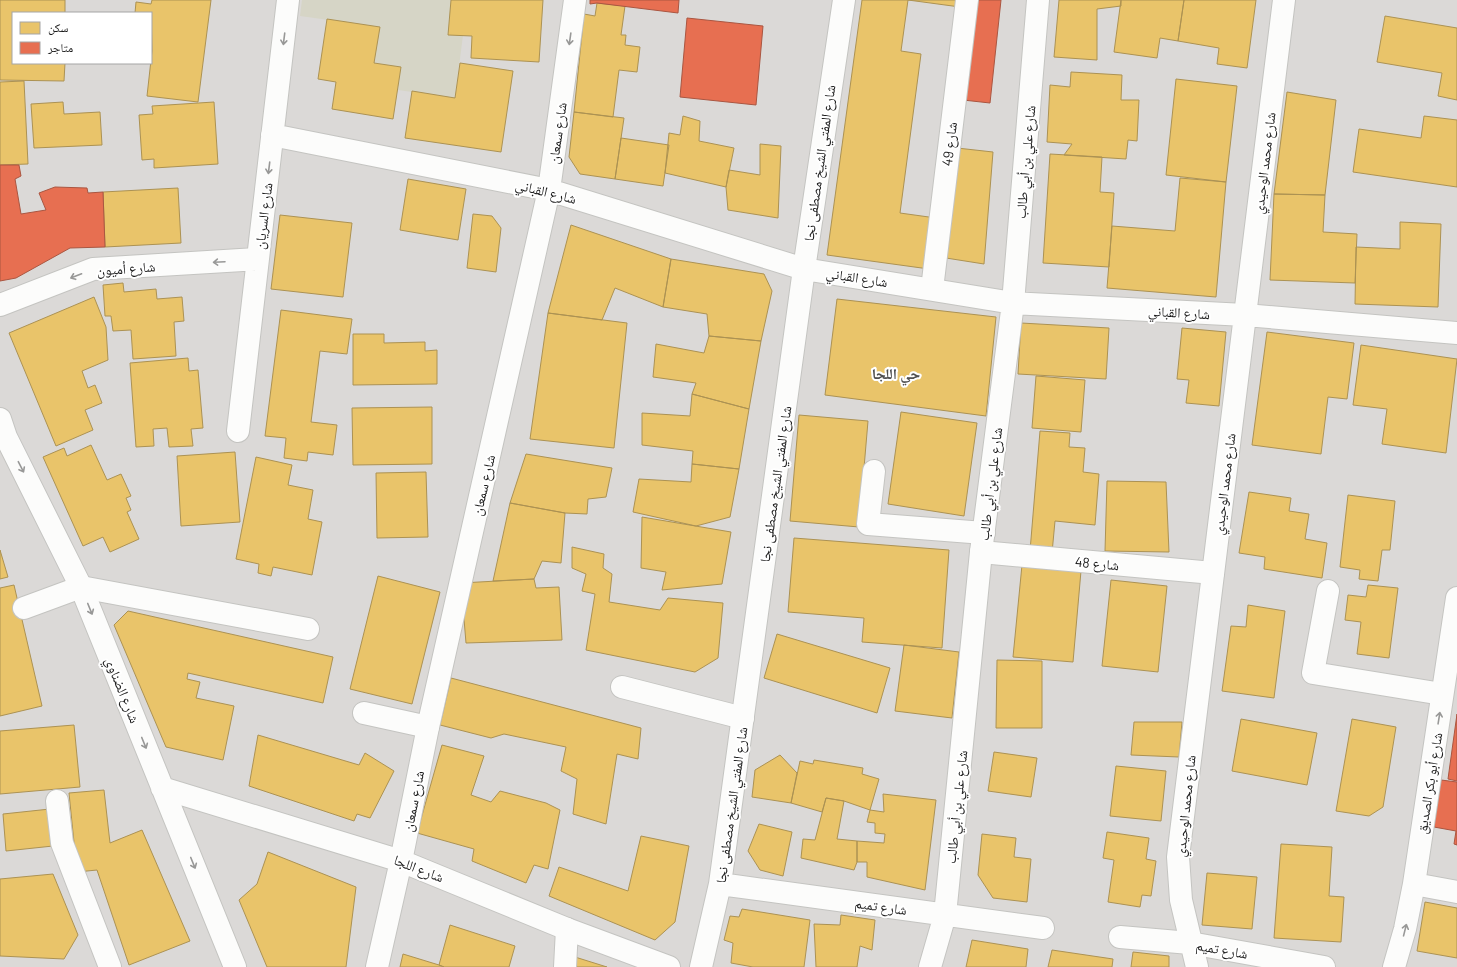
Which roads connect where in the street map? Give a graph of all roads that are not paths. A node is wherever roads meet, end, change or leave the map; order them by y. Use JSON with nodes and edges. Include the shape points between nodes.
{"nodes":[{"id":1,"x":288,"y":0,"type":"edge"},
{"id":2,"x":575,"y":0,"type":"edge"},
{"id":3,"x":844,"y":0,"type":"edge"},
{"id":4,"x":967,"y":0,"type":"edge"},
{"id":5,"x":1038,"y":0,"type":"edge"},
{"id":6,"x":1284,"y":0,"type":"edge"},
{"id":7,"x":272,"y":135,"type":"junction"},
{"id":8,"x":549,"y":190,"type":"junction"},
{"id":9,"x":258,"y":259,"type":"junction"},
{"id":10,"x":804,"y":269,"type":"junction"},
{"id":11,"x":932,"y":289,"type":"junction"},
{"id":12,"x":1013,"y":303,"type":"junction"},
{"id":13,"x":0,"y":305,"type":"edge"},
{"id":14,"x":1245,"y":315,"type":"junction"},
{"id":15,"x":1457,"y":333,"type":"edge"},
{"id":16,"x":2,"y":431,"type":"edge"},
{"id":17,"x":238,"y":431,"type":"dead end"},
{"id":18,"x":874,"y":471,"type":"dead end"},
{"id":19,"x":983,"y":543,"type":"junction"},
{"id":20,"x":1213,"y":573,"type":"junction"},
{"id":21,"x":81,"y":587,"type":"junction"},
{"id":22,"x":1328,"y":592,"type":"dead end"},
{"id":23,"x":1457,"y":598,"type":"edge"},
{"id":24,"x":24,"y":608,"type":"dead end"},
{"id":25,"x":308,"y":629,"type":"dead end"},
{"id":26,"x":622,"y":687,"type":"dead end"},
{"id":27,"x":1442,"y":694,"type":"junction"},
{"id":28,"x":364,"y":713,"type":"dead end"},
{"id":29,"x":743,"y":718,"type":"junction"},
{"id":30,"x":428,"y":727,"type":"junction"},
{"id":31,"x":162,"y":788,"type":"junction"},
{"id":32,"x":57,"y":801,"type":"dead end"},
{"id":33,"x":401,"y":861,"type":"junction"},
{"id":34,"x":720,"y":884,"type":"junction"},
{"id":35,"x":1414,"y":884,"type":"junction"},
{"id":36,"x":1457,"y":892,"type":"edge"},
{"id":37,"x":945,"y":915,"type":"junction"},
{"id":38,"x":567,"y":928,"type":"junction"},
{"id":39,"x":1043,"y":928,"type":"dead end"},
{"id":40,"x":1120,"y":936,"type":"dead end"},
{"id":41,"x":1190,"y":943,"type":"junction"},
{"id":42,"x":110,"y":967,"type":"edge"},
{"id":43,"x":235,"y":967,"type":"edge"},
{"id":44,"x":377,"y":967,"type":"edge"},
{"id":45,"x":565,"y":967,"type":"edge"},
{"id":46,"x":669,"y":967,"type":"edge"},
{"id":47,"x":701,"y":967,"type":"edge"},
{"id":48,"x":930,"y":967,"type":"edge"},
{"id":49,"x":1197,"y":967,"type":"edge"},
{"id":50,"x":1324,"y":967,"type":"edge"},
{"id":51,"x":1394,"y":967,"type":"edge"}],
"edges":[{"from":1,"to":7,"type":"street","name":"شارع السريان","one_way":true},
{"from":2,"to":8,"type":"street","name":"شارع سمعان","one_way":true},
{"from":3,"to":10,"type":"street","name":"شارع المفتي الشيخ مصطفى نجا"},
{"from":4,"to":11,"type":"street","name":"شارع 49"},
{"from":5,"to":12,"type":"street","name":"شارع علي بن أبي طالب"},
{"from":6,"to":14,"type":"street","name":"شارع محمد الوحيدي"},
{"from":7,"to":8,"type":"street","name":"شارع القباني"},
{"from":7,"to":9,"type":"street","name":"شارع السريان","one_way":true},
{"from":8,"to":10,"type":"street","name":"شارع القباني"},
{"from":8,"to":30,"type":"street","name":"شارع سمعان"},
{"from":9,"to":13,"type":"street","name":"شارع أميون","one_way":true,"via":[[93,269]]},
{"from":9,"to":17,"type":"street","name":"شارع السريان"},
{"from":10,"to":11,"type":"street","name":"شارع القباني"},
{"from":10,"to":29,"type":"street","name":"شارع المفتي الشيخ مصطفى نجا"},
{"from":11,"to":12,"type":"street","name":"شارع القباني"},
{"from":12,"to":14,"type":"street","name":"شارع القباني"},
{"from":12,"to":19,"type":"street","name":"شارع علي بن أبي طالب"},
{"from":14,"to":15,"type":"street","name":"شارع القباني"},
{"from":14,"to":20,"type":"street","name":"شارع محمد الوحيدي"},
{"from":16,"to":21,"type":"street","name":"شارع الضناوي","one_way":true},
{"from":18,"to":19,"type":"street","name":"شارع 48","via":[[868,524]]},
{"from":19,"to":20,"type":"street","name":"شارع 48"},
{"from":19,"to":37,"type":"street","name":"شارع علي بن أبي طالب"},
{"from":20,"to":41,"type":"street","name":"شارع محمد الوحيدي","via":[[1178,857],[1181,900]]},
{"from":21,"to":24,"type":"street"},
{"from":21,"to":25,"type":"street"},
{"from":21,"to":31,"type":"street","name":"شارع الضناوي","one_way":true},
{"from":22,"to":27,"type":"street","via":[[1313,673]]},
{"from":23,"to":27,"type":"street","name":"شارع أبو بكر الصديق"},
{"from":26,"to":29,"type":"street"},
{"from":35,"to":27,"type":"street","name":"شارع أبو بكر الصديق","one_way":true},
{"from":28,"to":30,"type":"street"},
{"from":29,"to":34,"type":"street","name":"شارع المفتي الشيخ مصطفى نجا"},
{"from":30,"to":33,"type":"street","name":"شارع سمعان"},
{"from":31,"to":33,"type":"street","name":"شارع اللجا"},
{"from":31,"to":43,"type":"street","name":"شارع الضناوي","one_way":true},
{"from":32,"to":42,"type":"street","via":[[62,843]]},
{"from":33,"to":38,"type":"street","name":"شارع اللجا"},
{"from":33,"to":44,"type":"street","name":"شارع سمعان"},
{"from":34,"to":37,"type":"street","name":"شارع تميم"},
{"from":34,"to":47,"type":"street","name":"شارع المفتي الشيخ مصطفى نجا"},
{"from":35,"to":36,"type":"street"},
{"from":51,"to":35,"type":"street","name":"شارع أبو بكر الصديق","one_way":true},
{"from":37,"to":39,"type":"street","name":"شارع تميم"},
{"from":37,"to":48,"type":"street","name":"شارع علي بن أبي طالب"},
{"from":38,"to":45,"type":"street"},
{"from":38,"to":46,"type":"street","name":"شارع اللجا"},
{"from":40,"to":41,"type":"street","name":"شارع تميم"},
{"from":41,"to":49,"type":"street","name":"شارع محمد الوحيدي"},
{"from":41,"to":50,"type":"street","name":"شارع تميم"}]}
